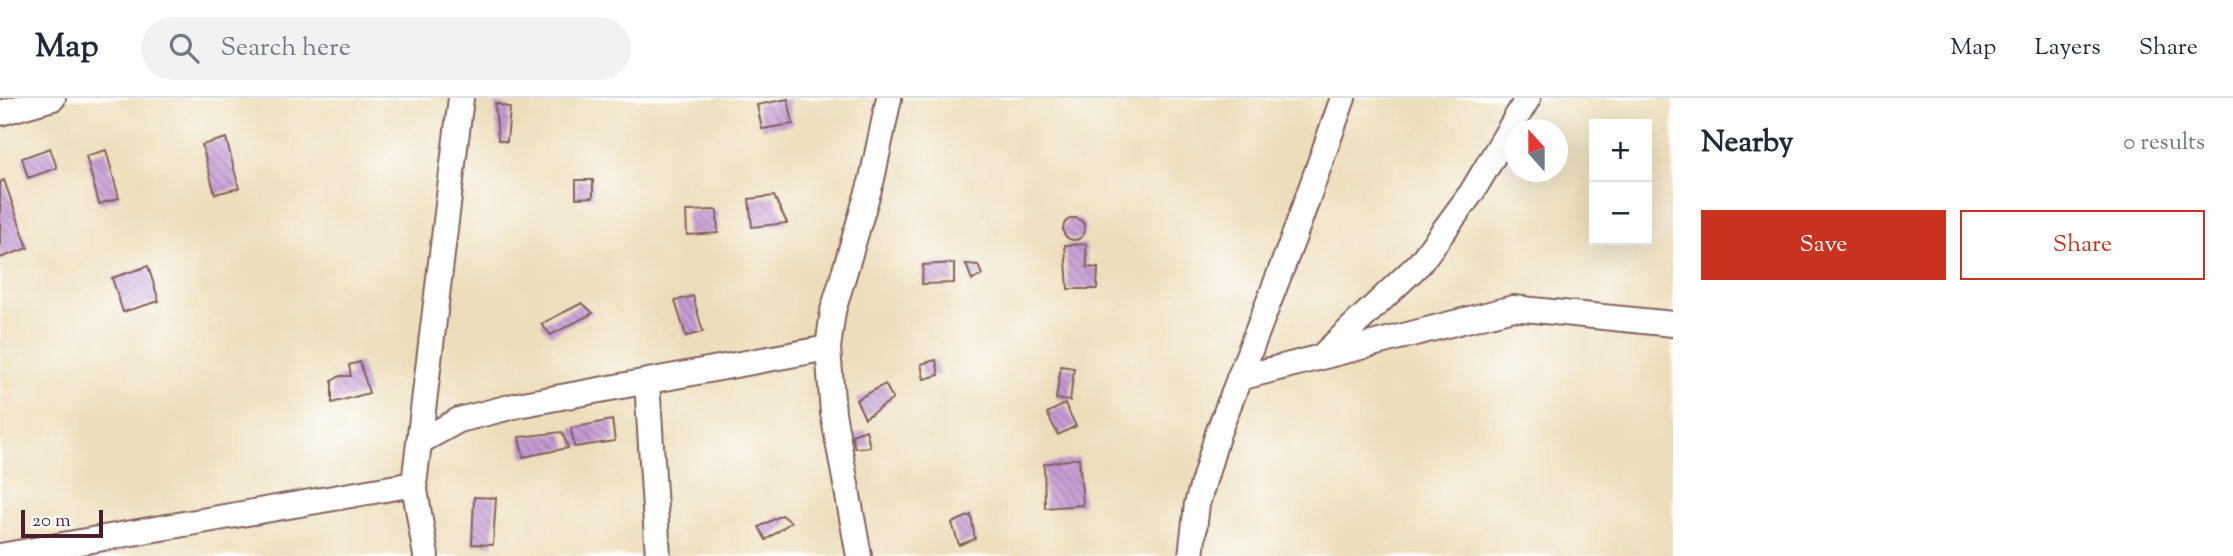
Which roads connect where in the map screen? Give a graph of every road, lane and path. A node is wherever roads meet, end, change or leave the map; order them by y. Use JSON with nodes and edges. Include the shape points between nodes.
{"nodes":[{"id":1,"x":53,"y":98,"type":"edge"},
{"id":2,"x":461,"y":98,"type":"edge"},
{"id":3,"x":889,"y":98,"type":"edge"},
{"id":4,"x":1343,"y":98,"type":"edge"},
{"id":5,"x":1528,"y":98,"type":"edge"},
{"id":6,"x":0,"y":113,"type":"edge"},
{"id":7,"x":1673,"y":324,"type":"edge"},
{"id":8,"x":828,"y":348,"type":"junction"},
{"id":9,"x":1320,"y":358,"type":"junction"},
{"id":10,"x":1239,"y":378,"type":"junction"},
{"id":11,"x":647,"y":382,"type":"junction"},
{"id":12,"x":419,"y":442,"type":"junction"},
{"id":13,"x":414,"y":484,"type":"junction"},
{"id":14,"x":0,"y":556,"type":"edge"},
{"id":15,"x":426,"y":556,"type":"edge"},
{"id":16,"x":657,"y":556,"type":"edge"},
{"id":17,"x":859,"y":556,"type":"edge"},
{"id":18,"x":1191,"y":556,"type":"edge"}],
"edges":[{"from":1,"to":6,"type":"street"},
{"from":2,"to":12,"type":"street"},
{"from":3,"to":8,"type":"street","via":[[872,179],[833,311]]},
{"from":4,"to":10,"type":"street"},
{"from":5,"to":9,"type":"street","via":[[1472,192],[1420,263]]},
{"from":7,"to":9,"type":"street","via":[[1513,307]]},
{"from":8,"to":11,"type":"street"},
{"from":8,"to":17,"type":"street","via":[[833,413]]},
{"from":9,"to":10,"type":"street"},
{"from":10,"to":18,"type":"street","via":[[1197,504]]},
{"from":11,"to":12,"type":"street","via":[[459,419]]},
{"from":11,"to":16,"type":"street"},
{"from":12,"to":13,"type":"street"},
{"from":13,"to":14,"type":"street"},
{"from":13,"to":15,"type":"street"}]}
